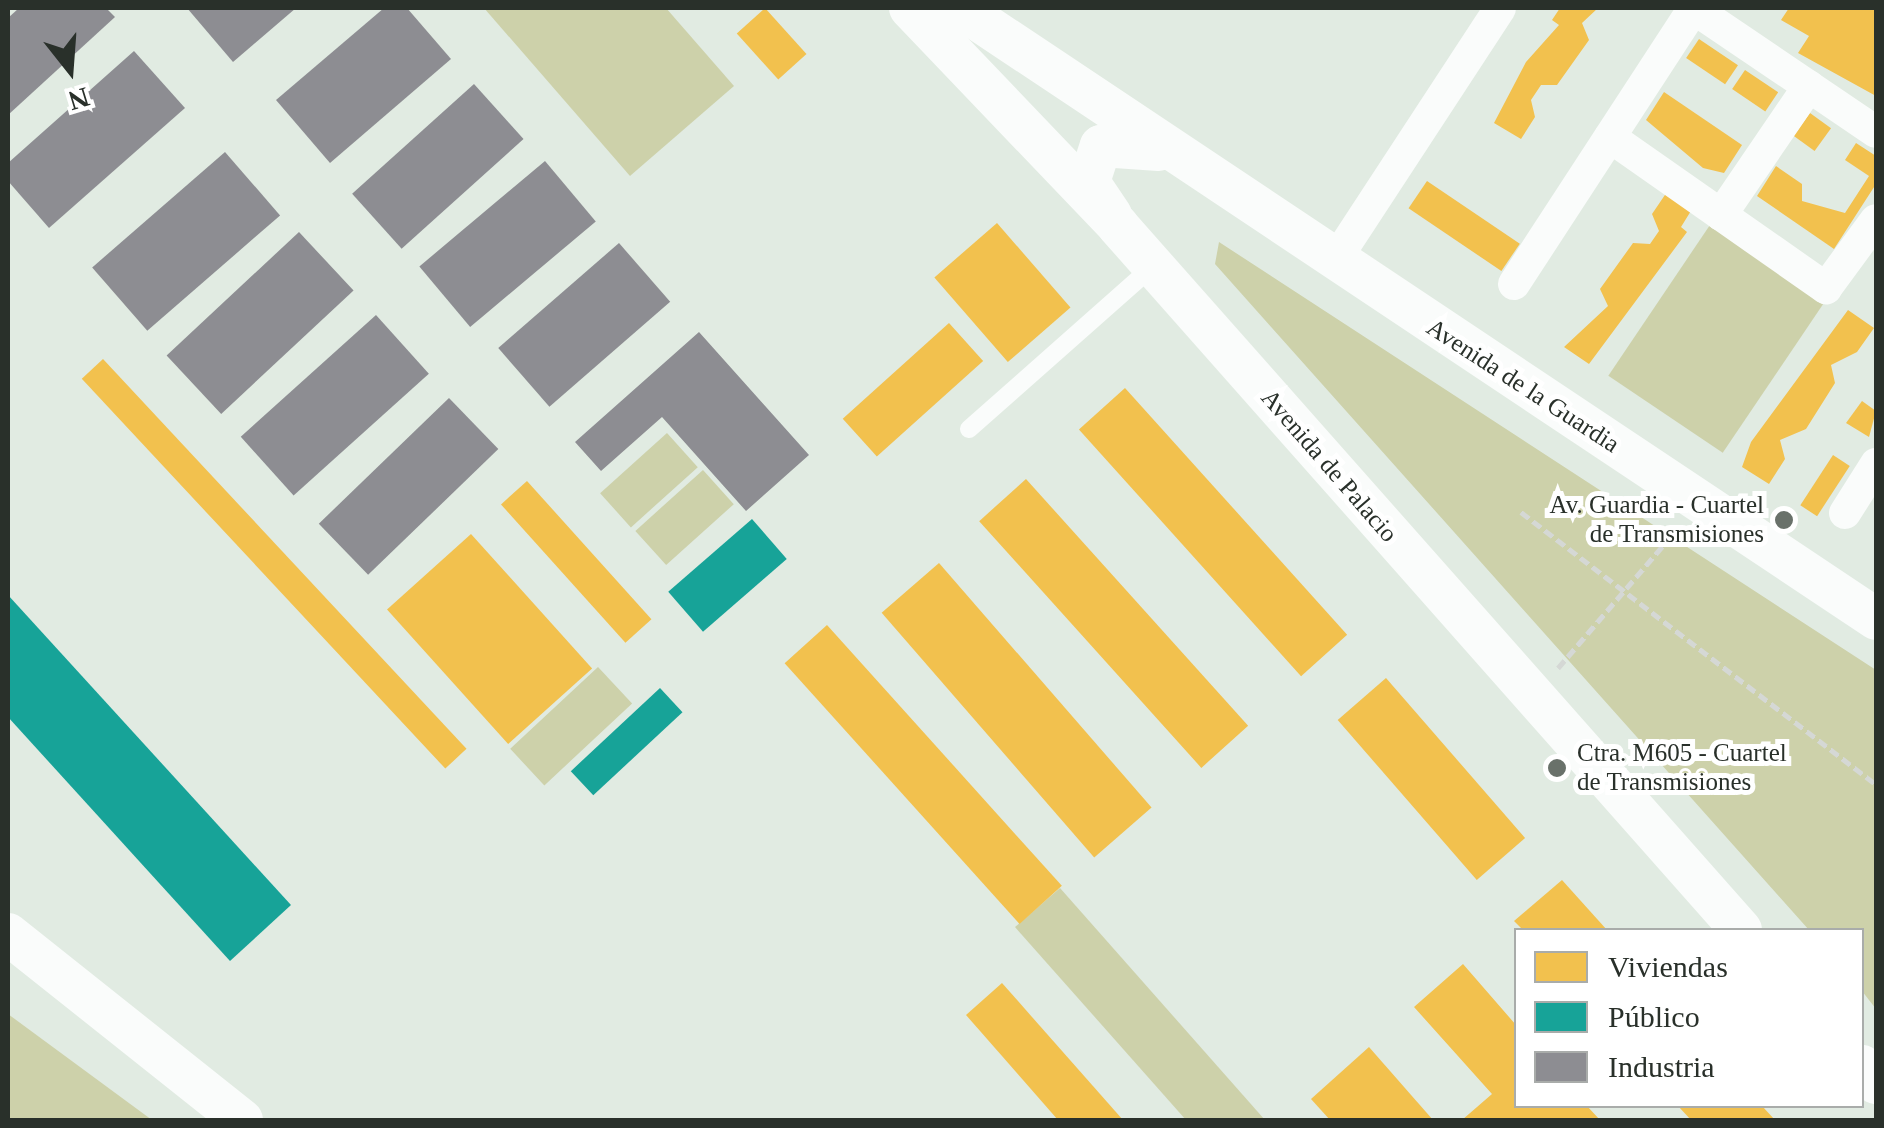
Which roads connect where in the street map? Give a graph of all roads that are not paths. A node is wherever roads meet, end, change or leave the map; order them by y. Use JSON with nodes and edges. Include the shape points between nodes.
{"nodes":[{"id":1,"x":910,"y":8,"type":"edge"},
{"id":2,"x":960,"y":8,"type":"edge"},
{"id":3,"x":1500,"y":8,"type":"edge"},
{"id":4,"x":1693,"y":8,"type":"edge"},
{"id":5,"x":1734,"y":18,"type":"edge"},
{"id":6,"x":1809,"y":86,"type":"junction"},
{"id":7,"x":1876,"y":132,"type":"edge"},
{"id":8,"x":1610,"y":137,"type":"junction"},
{"id":9,"x":1170,"y":153,"type":"junction"},
{"id":10,"x":1721,"y":215,"type":"junction"},
{"id":11,"x":1876,"y":220,"type":"edge"},
{"id":12,"x":1118,"y":226,"type":"junction"},
{"id":13,"x":1334,"y":262,"type":"junction"},
{"id":14,"x":1153,"y":266,"type":"junction"},
{"id":15,"x":1514,"y":284,"type":"dead end"},
{"id":16,"x":969,"y":430,"type":"dead end"},
{"id":17,"x":1876,"y":464,"type":"edge"},
{"id":18,"x":1845,"y":513,"type":"dead end"},
{"id":19,"x":1876,"y":620,"type":"edge"},
{"id":20,"x":1740,"y":928,"type":"edge"},
{"id":21,"x":8,"y":934,"type":"edge"},
{"id":22,"x":242,"y":1120,"type":"edge"}],
"edges":[{"from":1,"to":12,"type":"street","name":"Avenida de Palacio"},
{"from":2,"to":9,"type":"street","name":"Avenida de la Guardia"},
{"from":3,"to":13,"type":"street"},
{"from":4,"to":5,"type":"street"},
{"from":4,"to":8,"type":"street"},
{"from":5,"to":6,"type":"street"},
{"from":6,"to":7,"type":"street"},
{"from":6,"to":10,"type":"street"},
{"from":8,"to":10,"type":"street"},
{"from":8,"to":15,"type":"street"},
{"from":9,"to":12,"type":"street","name":"Avenida de la Guardia","via":[[1122,141],[1100,146],[1090,182]]},
{"from":9,"to":13,"type":"street","name":"Avenida de la Guardia"},
{"from":10,"to":11,"type":"street","via":[[1826,288]]},
{"from":12,"to":14,"type":"street","name":"Avenida de Palacio"},
{"from":13,"to":19,"type":"street","name":"Avenida de la Guardia"},
{"from":14,"to":16,"type":"lane"},
{"from":14,"to":20,"type":"street","name":"Avenida de Palacio"},
{"from":17,"to":18,"type":"street"},
{"from":21,"to":22,"type":"street"}]}
